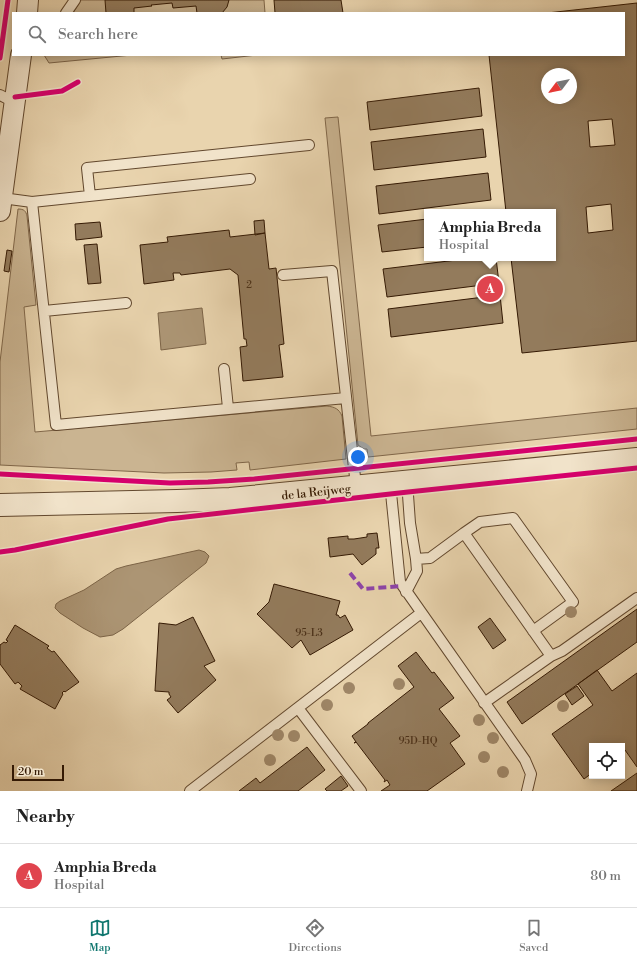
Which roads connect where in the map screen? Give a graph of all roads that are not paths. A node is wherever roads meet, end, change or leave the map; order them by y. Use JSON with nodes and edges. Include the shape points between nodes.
{"nodes":[{"id":1,"x":28,"y":0,"type":"edge"},
{"id":2,"x":75,"y":0,"type":"edge"},
{"id":3,"x":27,"y":12,"type":"edge"},
{"id":4,"x":67,"y":12,"type":"edge"},
{"id":5,"x":21,"y":56,"type":"edge"},
{"id":6,"x":13,"y":103,"type":"edge"},
{"id":7,"x":309,"y":145,"type":"dead end"},
{"id":8,"x":250,"y":179,"type":"dead end"},
{"id":9,"x":90,"y":196,"type":"junction"},
{"id":10,"x":32,"y":202,"type":"junction"},
{"id":11,"x":1,"y":204,"type":"edge"},
{"id":12,"x":283,"y":276,"type":"dead end"},
{"id":13,"x":126,"y":303,"type":"dead end"},
{"id":14,"x":44,"y":311,"type":"junction"},
{"id":15,"x":224,"y":369,"type":"dead end"},
{"id":16,"x":346,"y":398,"type":"junction"},
{"id":17,"x":228,"y":408,"type":"junction"},
{"id":18,"x":637,"y":459,"type":"edge"},
{"id":19,"x":398,"y":482,"type":"junction"},
{"id":20,"x":356,"y":486,"type":"junction"},
{"id":21,"x":0,"y":505,"type":"edge"},
{"id":22,"x":464,"y":533,"type":"junction"},
{"id":23,"x":416,"y":559,"type":"junction"},
{"id":24,"x":406,"y":592,"type":"junction"},
{"id":25,"x":637,"y":598,"type":"edge"},
{"id":26,"x":421,"y":613,"type":"junction"},
{"id":27,"x":534,"y":631,"type":"junction"},
{"id":28,"x":551,"y":656,"type":"junction"},
{"id":29,"x":484,"y":703,"type":"junction"},
{"id":30,"x":298,"y":708,"type":"junction"},
{"id":31,"x":190,"y":791,"type":"edge"},
{"id":32,"x":361,"y":791,"type":"edge"},
{"id":33,"x":527,"y":791,"type":"edge"}],
"edges":[{"from":1,"to":3,"type":"street"},
{"from":2,"to":4,"type":"lane"},
{"from":5,"to":6,"type":"street"},
{"from":6,"to":11,"type":"street","via":[[17,132]]},
{"from":7,"to":9,"type":"lane","via":[[86,168]]},
{"from":8,"to":9,"type":"lane"},
{"from":9,"to":10,"type":"lane"},
{"from":10,"to":11,"type":"lane"},
{"from":10,"to":14,"type":"lane"},
{"from":12,"to":16,"type":"lane","via":[[332,270]]},
{"from":13,"to":14,"type":"lane"},
{"from":14,"to":17,"type":"lane","via":[[56,425]]},
{"from":15,"to":17,"type":"lane"},
{"from":16,"to":17,"type":"lane"},
{"from":16,"to":20,"type":"lane"},
{"from":18,"to":19,"type":"street","name":"de la Reijweg"},
{"from":19,"to":20,"type":"street","name":"de la Reijweg"},
{"from":19,"to":23,"type":"lane","via":[[410,523]]},
{"from":19,"to":24,"type":"lane","via":[[400,582]]},
{"from":20,"to":21,"type":"street","name":"de la Reijweg","via":[[230,499]]},
{"from":22,"to":23,"type":"lane","via":[[430,558]]},
{"from":22,"to":27,"type":"lane"},
{"from":22,"to":27,"type":"lane","via":[[480,522],[513,518],[573,602]]},
{"from":23,"to":24,"type":"lane","via":[[417,571]]},
{"from":24,"to":26,"type":"lane"},
{"from":25,"to":28,"type":"lane","via":[[562,651]]},
{"from":26,"to":29,"type":"lane"},
{"from":26,"to":30,"type":"lane"},
{"from":27,"to":28,"type":"lane"},
{"from":28,"to":29,"type":"lane"},
{"from":29,"to":33,"type":"lane","via":[[525,760],[531,774]]},
{"from":30,"to":31,"type":"lane"},
{"from":30,"to":32,"type":"lane"}]}
